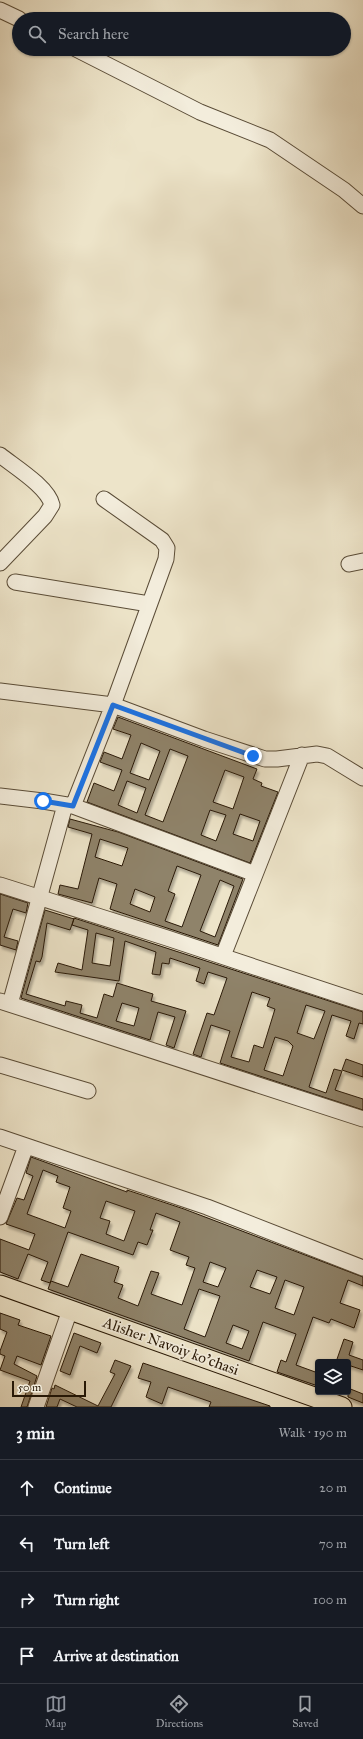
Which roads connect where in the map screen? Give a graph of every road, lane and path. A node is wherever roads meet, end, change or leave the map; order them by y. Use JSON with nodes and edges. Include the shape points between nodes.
{"nodes":[{"id":1,"x":0,"y":10,"type":"edge"},
{"id":2,"x":12,"y":16,"type":"edge"},
{"id":3,"x":90,"y":56,"type":"edge"},
{"id":4,"x":363,"y":206,"type":"edge"},
{"id":5,"x":0,"y":455,"type":"edge"},
{"id":6,"x":104,"y":499,"type":"dead end"},
{"id":7,"x":0,"y":563,"type":"edge"},
{"id":8,"x":15,"y":582,"type":"dead end"},
{"id":9,"x":149,"y":604,"type":"junction"},
{"id":10,"x":0,"y":691,"type":"edge"},
{"id":11,"x":113,"y":705,"type":"junction"},
{"id":12,"x":302,"y":755,"type":"junction"},
{"id":13,"x":363,"y":778,"type":"edge"},
{"id":14,"x":0,"y":796,"type":"edge"},
{"id":15,"x":69,"y":806,"type":"junction"},
{"id":16,"x":255,"y":874,"type":"junction"},
{"id":17,"x":0,"y":885,"type":"edge"},
{"id":18,"x":40,"y":898,"type":"junction"},
{"id":19,"x":223,"y":956,"type":"junction"},
{"id":20,"x":5,"y":1002,"type":"edge"},
{"id":21,"x":363,"y":1004,"type":"edge"},
{"id":22,"x":0,"y":1065,"type":"edge"},
{"id":23,"x":88,"y":1091,"type":"dead end"},
{"id":24,"x":363,"y":1119,"type":"edge"},
{"id":25,"x":0,"y":1137,"type":"edge"},
{"id":26,"x":26,"y":1146,"type":"junction"},
{"id":27,"x":0,"y":1217,"type":"edge"},
{"id":28,"x":363,"y":1268,"type":"edge"},
{"id":29,"x":0,"y":1285,"type":"edge"},
{"id":30,"x":70,"y":1310,"type":"junction"},
{"id":31,"x":36,"y":1407,"type":"edge"},
{"id":32,"x":342,"y":1407,"type":"edge"}],
"edges":[{"from":1,"to":2,"type":"street"},
{"from":3,"to":4,"type":"street","via":[[200,112],[270,140],[344,190]]},
{"from":5,"to":7,"type":"street","via":[[40,487],[52,505],[46,516]]},
{"from":6,"to":9,"type":"street","via":[[162,540],[166,548],[166,559]]},
{"from":8,"to":9,"type":"street"},
{"from":9,"to":11,"type":"street"},
{"from":10,"to":11,"type":"street"},
{"from":11,"to":12,"type":"street","via":[[253,756],[277,759]]},
{"from":11,"to":15,"type":"street"},
{"from":12,"to":13,"type":"street","via":[[327,756]]},
{"from":12,"to":16,"type":"street"},
{"from":14,"to":15,"type":"street"},
{"from":15,"to":16,"type":"street"},
{"from":15,"to":18,"type":"street"},
{"from":16,"to":19,"type":"street"},
{"from":17,"to":18,"type":"street"},
{"from":18,"to":19,"type":"street"},
{"from":18,"to":20,"type":"street"},
{"from":19,"to":21,"type":"street"},
{"from":20,"to":24,"type":"street"},
{"from":22,"to":23,"type":"street"},
{"from":25,"to":26,"type":"street"},
{"from":26,"to":27,"type":"street"},
{"from":26,"to":28,"type":"street","via":[[207,1207]]},
{"from":29,"to":30,"type":"main road","name":"Alisher Navoiy ko'chasi"},
{"from":30,"to":31,"type":"street"},
{"from":30,"to":32,"type":"main road","name":"Alisher Navoiy ko'chasi"}]}
